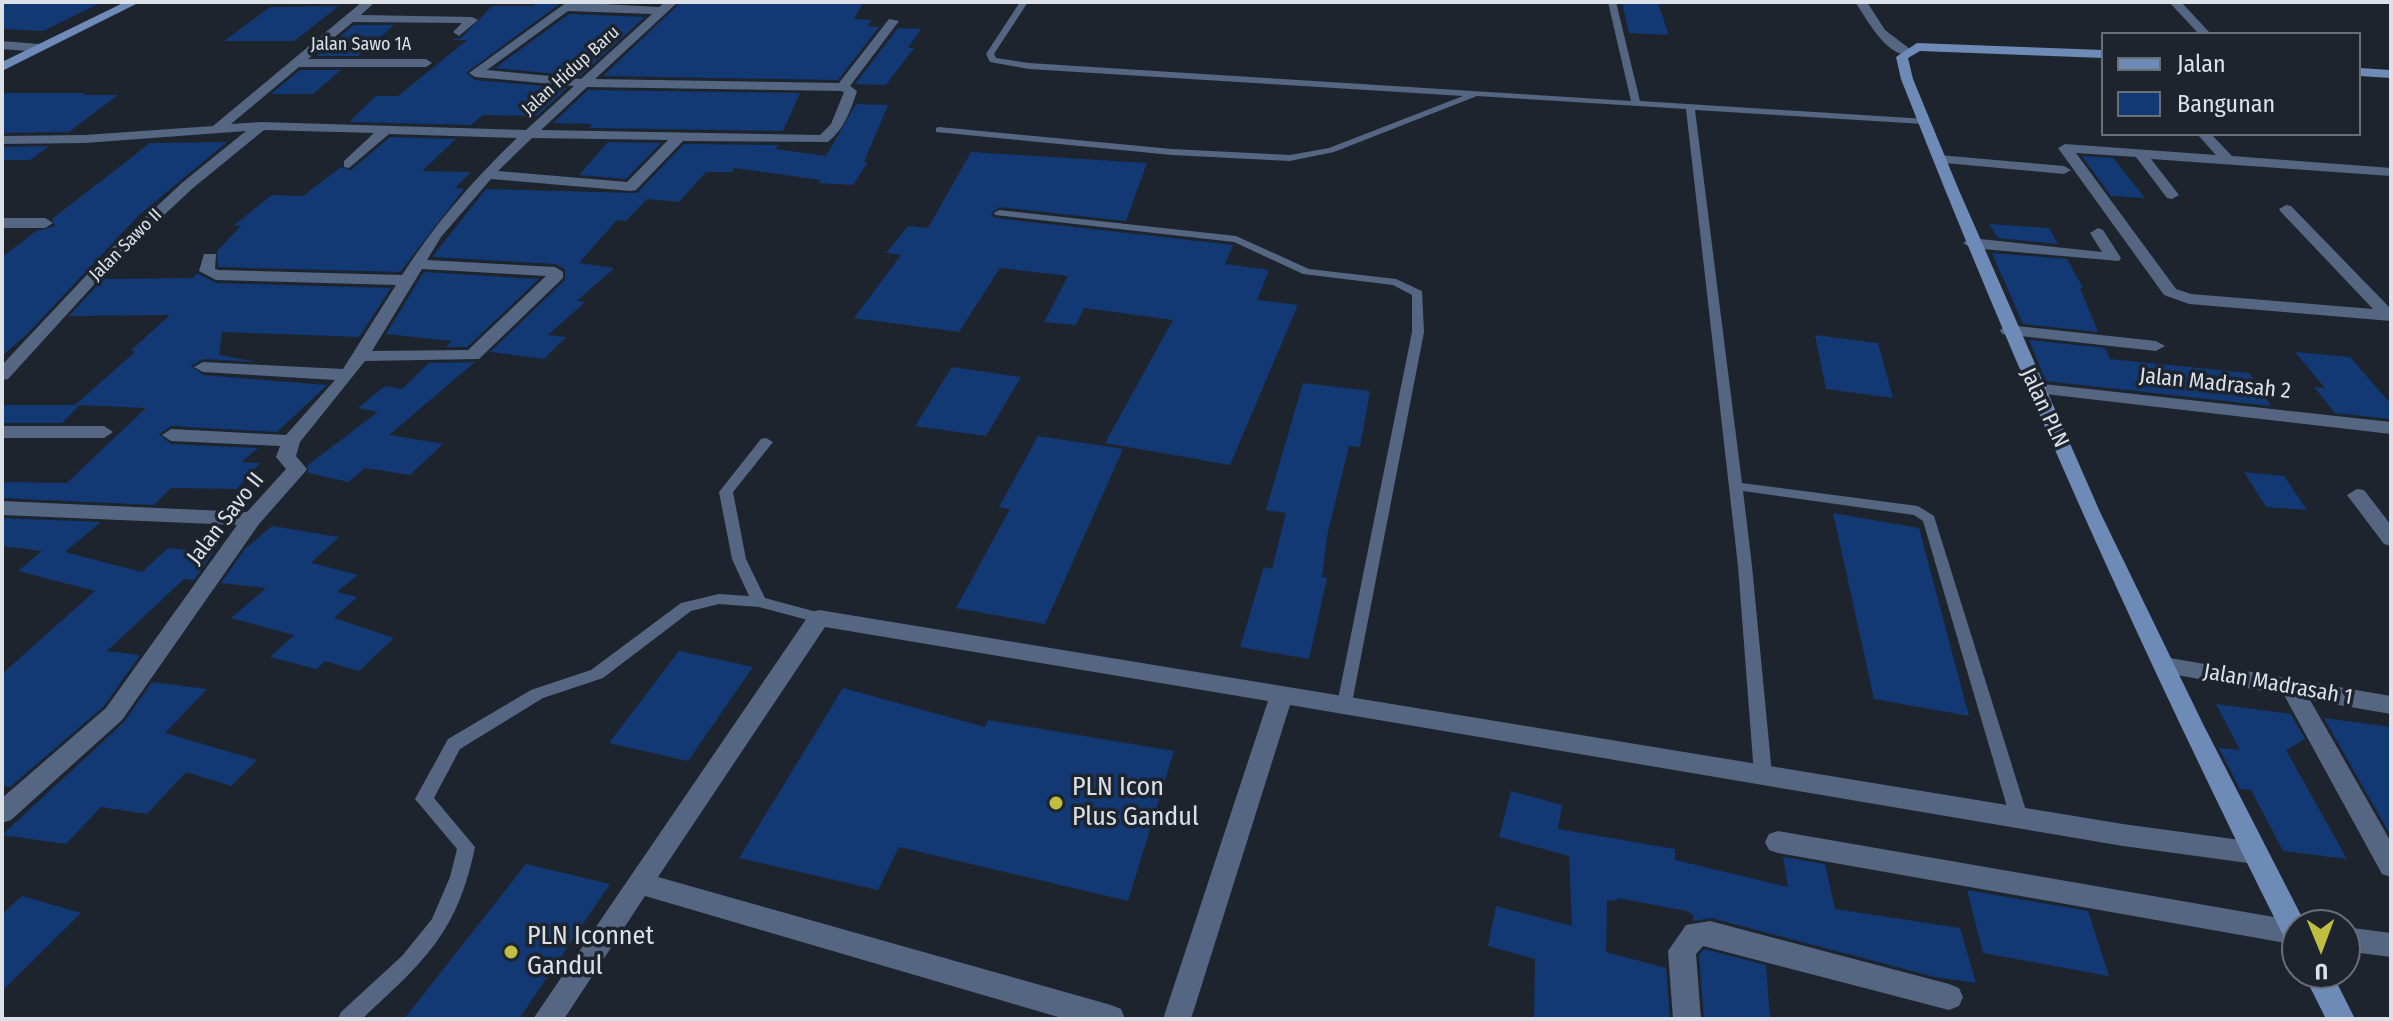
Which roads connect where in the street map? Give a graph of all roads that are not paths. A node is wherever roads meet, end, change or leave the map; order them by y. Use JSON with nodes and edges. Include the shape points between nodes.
{"nodes":[{"id":1,"x":134,"y":2,"type":"edge"},
{"id":2,"x":369,"y":2,"type":"edge"},
{"id":3,"x":1024,"y":2,"type":"edge"},
{"id":4,"x":1612,"y":2,"type":"edge"},
{"id":5,"x":1861,"y":2,"type":"edge"},
{"id":6,"x":2175,"y":2,"type":"edge"},
{"id":7,"x":571,"y":5,"type":"edge"},
{"id":8,"x":668,"y":6,"type":"edge"},
{"id":9,"x":349,"y":18,"type":"junction"},
{"id":10,"x":893,"y":21,"type":"dead end"},
{"id":11,"x":459,"y":32,"type":"dead end"},
{"id":12,"x":2203,"y":32,"type":"edge"},
{"id":13,"x":2,"y":45,"type":"edge"},
{"id":14,"x":39,"y":48,"type":"junction"},
{"id":15,"x":1906,"y":52,"type":"junction"},
{"id":16,"x":2101,"y":54,"type":"edge"},
{"id":17,"x":296,"y":63,"type":"junction"},
{"id":18,"x":426,"y":63,"type":"dead end"},
{"id":19,"x":2,"y":67,"type":"edge"},
{"id":20,"x":2361,"y":72,"type":"edge"},
{"id":21,"x":2391,"y":74,"type":"edge"},
{"id":22,"x":585,"y":83,"type":"junction"},
{"id":23,"x":843,"y":87,"type":"junction"},
{"id":24,"x":1479,"y":93,"type":"junction"},
{"id":25,"x":1636,"y":103,"type":"junction"},
{"id":26,"x":1690,"y":107,"type":"junction"},
{"id":27,"x":1923,"y":121,"type":"junction"},
{"id":28,"x":261,"y":126,"type":"junction"},
{"id":29,"x":217,"y":129,"type":"junction"},
{"id":30,"x":385,"y":130,"type":"junction"},
{"id":31,"x":939,"y":130,"type":"dead end"},
{"id":32,"x":534,"y":134,"type":"junction"},
{"id":33,"x":2206,"y":136,"type":"edge"},
{"id":34,"x":679,"y":137,"type":"junction"},
{"id":35,"x":2,"y":140,"type":"edge"},
{"id":36,"x":2140,"y":153,"type":"junction"},
{"id":37,"x":1939,"y":159,"type":"junction"},
{"id":38,"x":2228,"y":160,"type":"junction"},
{"id":39,"x":349,"y":164,"type":"dead end"},
{"id":40,"x":2064,"y":170,"type":"dead end"},
{"id":41,"x":2391,"y":172,"type":"edge"},
{"id":42,"x":487,"y":174,"type":"junction"},
{"id":43,"x":2172,"y":195,"type":"dead end"},
{"id":44,"x":2286,"y":209,"type":"dead end"},
{"id":45,"x":999,"y":213,"type":"dead end"},
{"id":46,"x":2,"y":223,"type":"edge"},
{"id":47,"x":45,"y":223,"type":"dead end"},
{"id":48,"x":2098,"y":233,"type":"dead end"},
{"id":49,"x":1971,"y":243,"type":"junction"},
{"id":50,"x":210,"y":257,"type":"dead end"},
{"id":51,"x":410,"y":272,"type":"junction"},
{"id":52,"x":2389,"y":316,"type":"edge"},
{"id":53,"x":2008,"y":330,"type":"junction"},
{"id":54,"x":2156,"y":346,"type":"dead end"},
{"id":55,"x":359,"y":356,"type":"junction"},
{"id":56,"x":203,"y":367,"type":"dead end"},
{"id":57,"x":2,"y":375,"type":"edge"},
{"id":58,"x":348,"y":375,"type":"junction"},
{"id":59,"x":2034,"y":388,"type":"junction"},
{"id":60,"x":2391,"y":428,"type":"edge"},
{"id":61,"x":2,"y":432,"type":"edge"},
{"id":62,"x":104,"y":432,"type":"dead end"},
{"id":63,"x":171,"y":435,"type":"dead end"},
{"id":64,"x":291,"y":441,"type":"junction"},
{"id":65,"x":766,"y":442,"type":"dead end"},
{"id":66,"x":1735,"y":486,"type":"junction"},
{"id":67,"x":2357,"y":495,"type":"dead end"},
{"id":68,"x":2,"y":508,"type":"edge"},
{"id":69,"x":252,"y":519,"type":"junction"},
{"id":70,"x":2391,"y":539,"type":"edge"},
{"id":71,"x":759,"y":602,"type":"junction"},
{"id":72,"x":819,"y":618,"type":"junction"},
{"id":73,"x":2164,"y":665,"type":"junction"},
{"id":74,"x":2292,"y":688,"type":"junction"},
{"id":75,"x":1282,"y":693,"type":"junction"},
{"id":76,"x":1345,"y":704,"type":"junction"},
{"id":77,"x":2391,"y":705,"type":"edge"},
{"id":78,"x":1763,"y":774,"type":"junction"},
{"id":79,"x":2,"y":813,"type":"edge"},
{"id":80,"x":2019,"y":817,"type":"junction"},
{"id":81,"x":1778,"y":842,"type":"dead end"},
{"id":82,"x":2255,"y":853,"type":"junction"},
{"id":83,"x":2391,"y":866,"type":"edge"},
{"id":84,"x":639,"y":883,"type":"junction"},
{"id":85,"x":2284,"y":909,"type":"edge"},
{"id":86,"x":2281,"y":930,"type":"edge"},
{"id":87,"x":2361,"y":941,"type":"edge"},
{"id":88,"x":2391,"y":945,"type":"edge"},
{"id":89,"x":2325,"y":989,"type":"edge"},
{"id":90,"x":1949,"y":997,"type":"dead end"},
{"id":91,"x":348,"y":1019,"type":"edge"},
{"id":92,"x":547,"y":1019,"type":"edge"},
{"id":93,"x":1111,"y":1019,"type":"edge"},
{"id":94,"x":1177,"y":1019,"type":"edge"},
{"id":95,"x":1687,"y":1019,"type":"edge"},
{"id":96,"x":2341,"y":1019,"type":"edge"}],
"edges":[{"from":1,"to":14,"type":"street"},
{"from":2,"to":9,"type":"street"},
{"from":3,"to":24,"type":"lane","via":[[990,54],[993,60]]},
{"from":4,"to":25,"type":"lane"},
{"from":5,"to":15,"type":"street","via":[[1881,32]]},
{"from":6,"to":12,"type":"street"},
{"from":7,"to":8,"type":"street"},
{"from":7,"to":22,"type":"street","via":[[475,73]]},
{"from":8,"to":22,"type":"street","name":"Jalan Hidup Baru"},
{"from":9,"to":11,"type":"street","via":[[472,20]]},
{"from":9,"to":17,"type":"street"},
{"from":10,"to":23,"type":"street"},
{"from":13,"to":14,"type":"street"},
{"from":14,"to":19,"type":"street"},
{"from":15,"to":16,"type":"street","via":[[1935,47]]},
{"from":15,"to":27,"type":"street","name":"Jalan PLN","via":[[1902,57],[1907,79]]},
{"from":17,"to":18,"type":"street","name":"Jalan Sawo 1A"},
{"from":17,"to":29,"type":"street"},
{"from":20,"to":21,"type":"street"},
{"from":22,"to":23,"type":"street"},
{"from":22,"to":32,"type":"street","name":"Jalan Hidup Baru"},
{"from":23,"to":34,"type":"street","via":[[851,91],[842,116],[823,139]]},
{"from":24,"to":25,"type":"lane"},
{"from":24,"to":31,"type":"lane","via":[[1331,150],[1290,158]]},
{"from":25,"to":26,"type":"lane"},
{"from":26,"to":27,"type":"lane"},
{"from":26,"to":66,"type":"lane"},
{"from":27,"to":37,"type":"street","name":"Jalan PLN"},
{"from":28,"to":29,"type":"street"},
{"from":28,"to":30,"type":"street"},
{"from":28,"to":57,"type":"street","name":"Jalan Sawo II","via":[[116,252]]},
{"from":29,"to":35,"type":"street"},
{"from":30,"to":32,"type":"street"},
{"from":30,"to":39,"type":"street"},
{"from":32,"to":34,"type":"street"},
{"from":32,"to":42,"type":"street"},
{"from":33,"to":38,"type":"street"},
{"from":34,"to":42,"type":"street","via":[[631,187]]},
{"from":36,"to":38,"type":"street"},
{"from":36,"to":43,"type":"street"},
{"from":36,"to":52,"type":"street","via":[[2065,148],[2170,292],[2189,299]]},
{"from":37,"to":40,"type":"street"},
{"from":37,"to":49,"type":"street","name":"Jalan PLN"},
{"from":38,"to":41,"type":"street"},
{"from":42,"to":51,"type":"street"},
{"from":44,"to":52,"type":"street"},
{"from":45,"to":76,"type":"lane","via":[[1236,239],[1307,272],[1396,282],[1418,293],[1418,332]]},
{"from":46,"to":47,"type":"street"},
{"from":48,"to":49,"type":"street","via":[[2113,258]]},
{"from":49,"to":53,"type":"street","name":"Jalan PLN"},
{"from":50,"to":51,"type":"street","via":[[207,271],[216,275]]},
{"from":51,"to":55,"type":"street"},
{"from":51,"to":55,"type":"street","via":[[557,275],[473,355]]},
{"from":53,"to":54,"type":"street"},
{"from":53,"to":59,"type":"street","name":"Jalan PLN"},
{"from":55,"to":58,"type":"street"},
{"from":56,"to":58,"type":"street"},
{"from":58,"to":64,"type":"street"},
{"from":59,"to":60,"type":"street","name":"Jalan Madrasah 2"},
{"from":59,"to":73,"type":"street","name":"Jalan PLN"},
{"from":61,"to":62,"type":"street"},
{"from":63,"to":64,"type":"street"},
{"from":64,"to":69,"type":"street","name":"Jalan Savo II","via":[[286,457],[297,469]]},
{"from":65,"to":71,"type":"lane","via":[[726,492],[739,559]]},
{"from":66,"to":78,"type":"lane"},
{"from":66,"to":80,"type":"lane","via":[[1918,511],[1929,519]]},
{"from":67,"to":70,"type":"street"},
{"from":68,"to":69,"type":"street"},
{"from":69,"to":79,"type":"street","name":"Jalan Savo II","via":[[114,714]]},
{"from":71,"to":72,"type":"lane"},
{"from":71,"to":91,"type":"lane","via":[[719,599],[686,607],[597,674],[537,694],[454,744],[424,799],[466,847],[459,887],[434,936]]},
{"from":72,"to":75,"type":"street"},
{"from":72,"to":84,"type":"street"},
{"from":73,"to":74,"type":"street","name":"Jalan Madrasah 1"},
{"from":73,"to":82,"type":"street","name":"Jalan PLN"},
{"from":74,"to":77,"type":"street","name":"Jalan Madrasah 1"},
{"from":74,"to":83,"type":"street"},
{"from":75,"to":76,"type":"street"},
{"from":75,"to":94,"type":"street"},
{"from":76,"to":78,"type":"street"},
{"from":78,"to":80,"type":"street"},
{"from":80,"to":82,"type":"street"},
{"from":81,"to":86,"type":"street"},
{"from":82,"to":85,"type":"street","name":"Jalan PLN"},
{"from":84,"to":92,"type":"street"},
{"from":84,"to":93,"type":"street"},
{"from":87,"to":88,"type":"street"},
{"from":89,"to":96,"type":"street"},
{"from":90,"to":95,"type":"street","via":[[1710,933],[1696,934],[1682,951]]}]}
